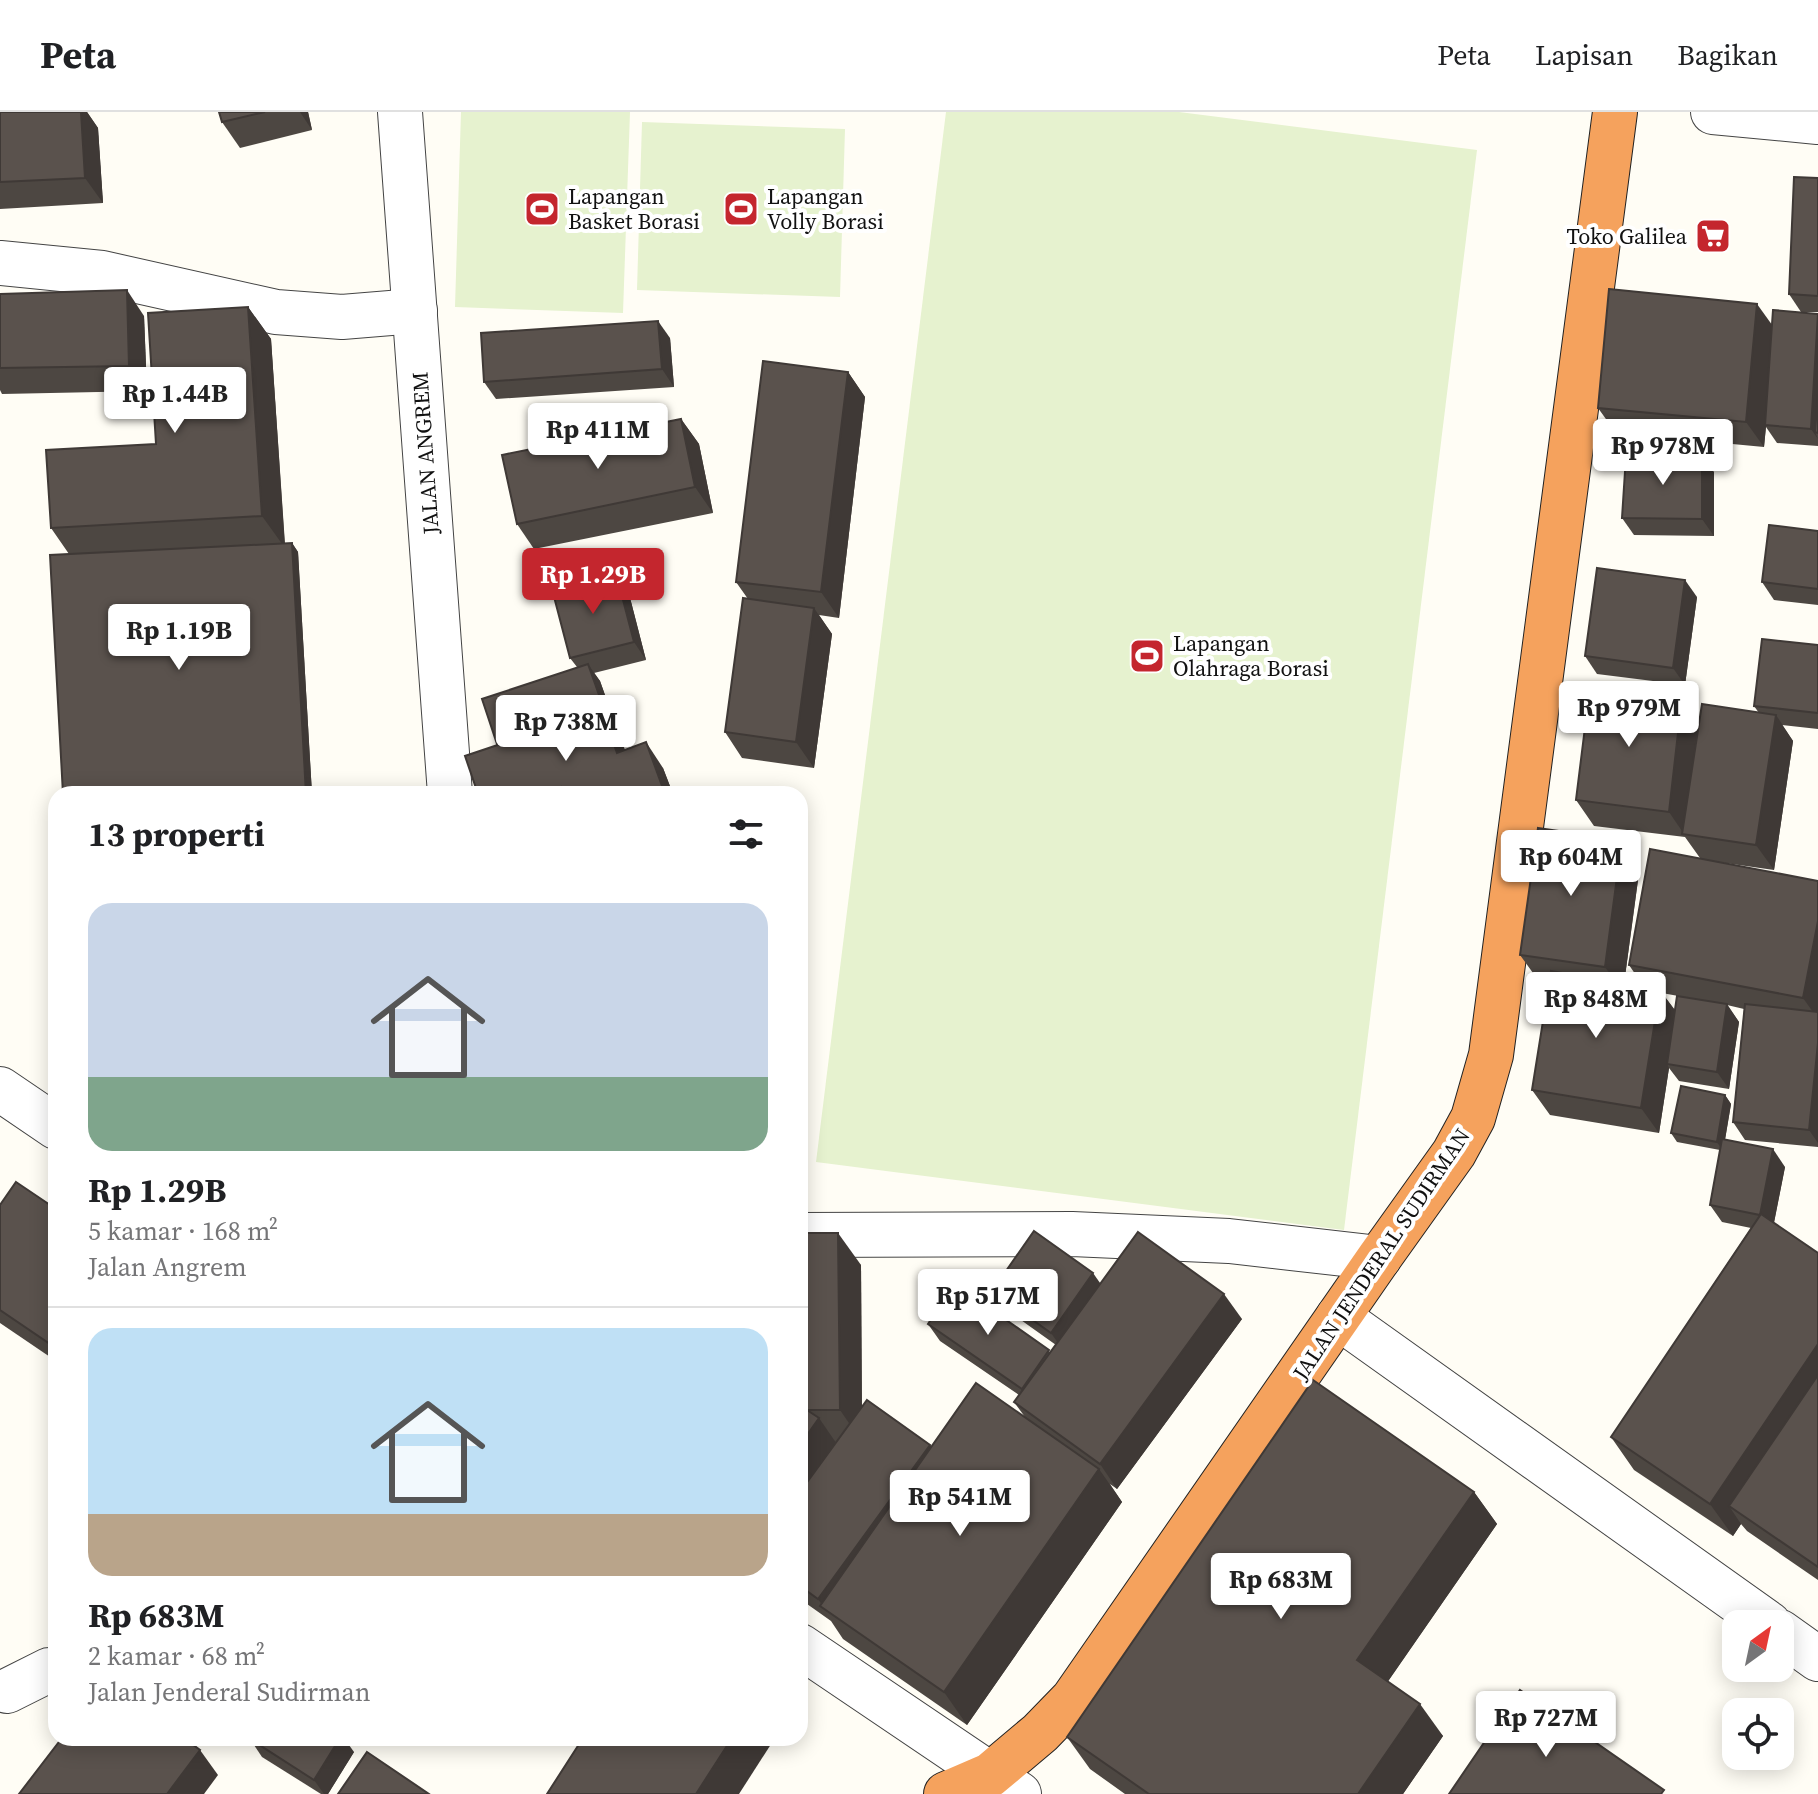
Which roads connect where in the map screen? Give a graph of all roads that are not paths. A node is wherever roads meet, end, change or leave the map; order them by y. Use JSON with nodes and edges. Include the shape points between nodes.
{"nodes":[{"id":1,"x":400,"y":112,"type":"edge"},
{"id":2,"x":1615,"y":112,"type":"edge"},
{"id":3,"x":1713,"y":112,"type":"edge"},
{"id":4,"x":1818,"y":122,"type":"edge"},
{"id":5,"x":0,"y":263,"type":"edge"},
{"id":6,"x":415,"y":311,"type":"junction"},
{"id":7,"x":449,"y":786,"type":"edge"},
{"id":8,"x":0,"y":1089,"type":"edge"},
{"id":9,"x":48,"y":1122,"type":"edge"},
{"id":10,"x":808,"y":1235,"type":"edge"},
{"id":11,"x":1379,"y":1258,"type":"junction"},
{"id":12,"x":1338,"y":1317,"type":"junction"},
{"id":13,"x":1749,"y":1610,"type":"edge"},
{"id":14,"x":1794,"y":1642,"type":"edge"},
{"id":15,"x":808,"y":1651,"type":"edge"},
{"id":16,"x":1818,"y":1659,"type":"edge"},
{"id":17,"x":48,"y":1670,"type":"edge"},
{"id":18,"x":7,"y":1691,"type":"dead end"},
{"id":19,"x":1004,"y":1785,"type":"edge"},
{"id":20,"x":946,"y":1794,"type":"edge"}],
"edges":[{"from":1,"to":6,"type":"street","name":"JALAN ANGREM"},
{"from":2,"to":11,"type":"highway","name":"JALAN JENDERAL SUDIRMAN","via":[[1491,1055],[1473,1118],[1454,1153]]},
{"from":3,"to":4,"type":"street"},
{"from":5,"to":6,"type":"street","via":[[102,273],[276,312],[342,317]]},
{"from":6,"to":7,"type":"street","name":"JALAN ANGREM"},
{"from":8,"to":9,"type":"street"},
{"from":10,"to":11,"type":"street","via":[[1072,1234],[1229,1241]]},
{"from":11,"to":12,"type":"highway","name":"JALAN JENDERAL SUDIRMAN"},
{"from":12,"to":13,"type":"street"},
{"from":12,"to":19,"type":"highway","name":"JALAN JENDERAL SUDIRMAN","via":[[1073,1699],[1040,1733]]},
{"from":14,"to":16,"type":"street"},
{"from":15,"to":19,"type":"street"},
{"from":17,"to":18,"type":"street"},
{"from":19,"to":20,"type":"highway","name":"JALAN JENDERAL SUDIRMAN"}]}
